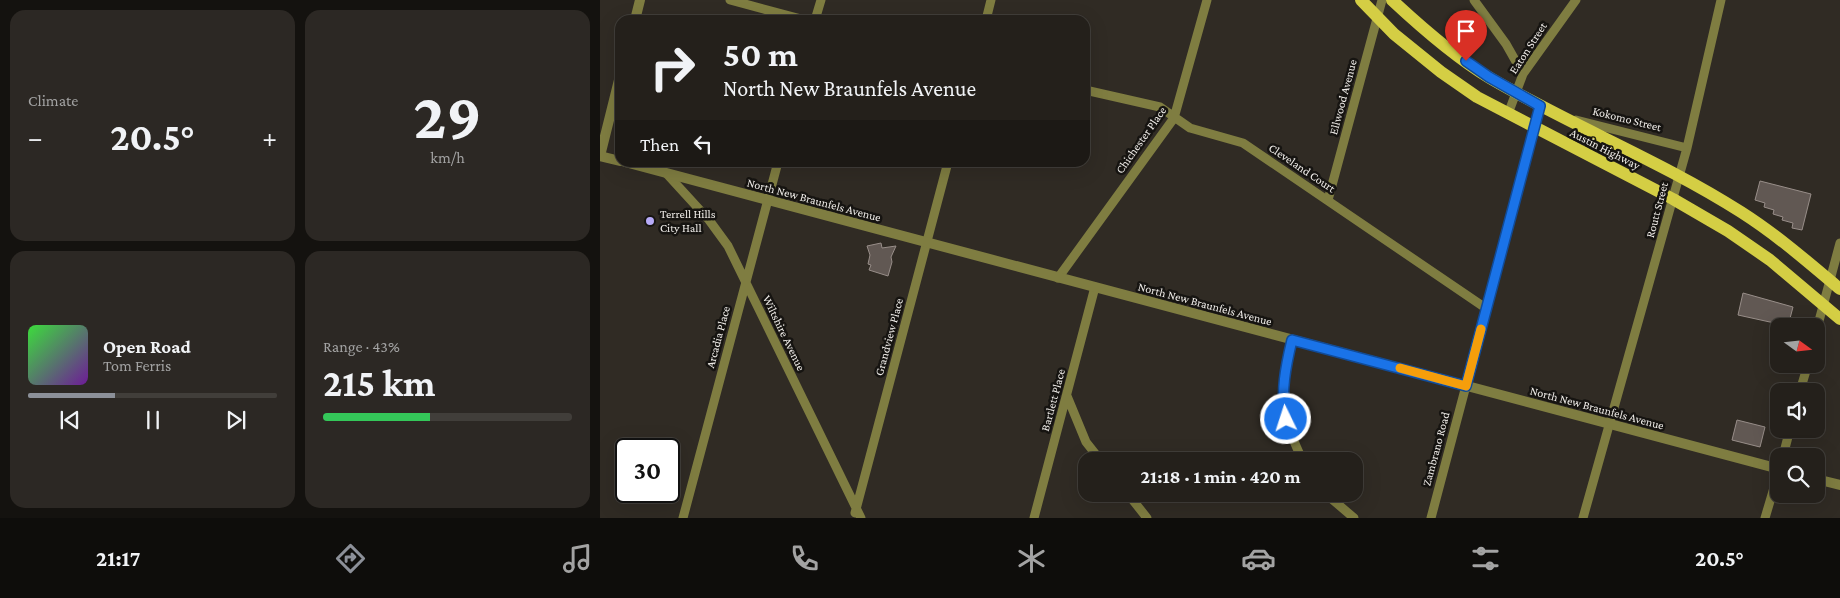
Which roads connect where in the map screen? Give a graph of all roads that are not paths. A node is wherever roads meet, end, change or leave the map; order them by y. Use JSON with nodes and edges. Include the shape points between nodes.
{"nodes":[{"id":1,"x":640,"y":0,"type":"edge"},
{"id":2,"x":730,"y":0,"type":"edge"},
{"id":3,"x":821,"y":0,"type":"edge"},
{"id":4,"x":991,"y":0,"type":"edge"},
{"id":5,"x":1207,"y":0,"type":"edge"},
{"id":6,"x":1361,"y":0,"type":"edge"},
{"id":7,"x":1382,"y":0,"type":"edge"},
{"id":8,"x":1392,"y":0,"type":"edge"},
{"id":9,"x":1474,"y":0,"type":"edge"},
{"id":10,"x":1576,"y":0,"type":"edge"},
{"id":11,"x":1721,"y":0,"type":"edge"},
{"id":12,"x":636,"y":15,"type":"edge"},
{"id":13,"x":786,"y":15,"type":"edge"},
{"id":14,"x":816,"y":15,"type":"edge"},
{"id":15,"x":987,"y":15,"type":"edge"},
{"id":16,"x":1377,"y":17,"type":"junction"},
{"id":17,"x":1523,"y":74,"type":"junction"},
{"id":18,"x":1090,"y":91,"type":"edge"},
{"id":19,"x":1516,"y":92,"type":"junction"},
{"id":20,"x":615,"y":96,"type":"edge"},
{"id":21,"x":1540,"y":106,"type":"junction"},
{"id":22,"x":1508,"y":114,"type":"junction"},
{"id":23,"x":1562,"y":116,"type":"junction"},
{"id":24,"x":1174,"y":118,"type":"junction"},
{"id":25,"x":1534,"y":128,"type":"junction"},
{"id":26,"x":1687,"y":148,"type":"junction"},
{"id":27,"x":600,"y":156,"type":"edge"},
{"id":28,"x":615,"y":160,"type":"edge"},
{"id":29,"x":644,"y":167,"type":"edge"},
{"id":30,"x":777,"y":167,"type":"edge"},
{"id":31,"x":947,"y":167,"type":"edge"},
{"id":32,"x":666,"y":173,"type":"junction"},
{"id":33,"x":1679,"y":176,"type":"junction"},
{"id":34,"x":1673,"y":199,"type":"junction"},
{"id":35,"x":768,"y":200,"type":"junction"},
{"id":36,"x":1328,"y":200,"type":"junction"},
{"id":37,"x":927,"y":243,"type":"junction"},
{"id":38,"x":1840,"y":244,"type":"edge"},
{"id":39,"x":1058,"y":278,"type":"junction"},
{"id":40,"x":746,"y":282,"type":"junction"},
{"id":41,"x":1835,"y":285,"type":"edge"},
{"id":42,"x":1096,"y":287,"type":"junction"},
{"id":43,"x":1824,"y":305,"type":"junction"},
{"id":44,"x":1486,"y":308,"type":"junction"},
{"id":45,"x":1820,"y":318,"type":"edge"},
{"id":46,"x":1840,"y":319,"type":"edge"},
{"id":47,"x":1292,"y":340,"type":"junction"},
{"id":48,"x":1466,"y":386,"type":"junction"},
{"id":49,"x":1067,"y":396,"type":"junction"},
{"id":50,"x":1611,"y":424,"type":"junction"},
{"id":51,"x":1094,"y":452,"type":"edge"},
{"id":52,"x":1299,"y":452,"type":"edge"},
{"id":53,"x":1770,"y":468,"type":"edge"},
{"id":54,"x":1825,"y":481,"type":"edge"},
{"id":55,"x":1840,"y":485,"type":"edge"},
{"id":56,"x":1770,"y":501,"type":"edge"},
{"id":57,"x":1134,"y":502,"type":"edge"},
{"id":58,"x":1335,"y":502,"type":"edge"},
{"id":59,"x":857,"y":516,"type":"edge"},
{"id":60,"x":683,"y":518,"type":"edge"},
{"id":61,"x":1034,"y":518,"type":"edge"},
{"id":62,"x":1147,"y":518,"type":"edge"},
{"id":63,"x":1354,"y":518,"type":"edge"},
{"id":64,"x":1431,"y":518,"type":"edge"},
{"id":65,"x":1584,"y":518,"type":"edge"},
{"id":66,"x":1765,"y":518,"type":"edge"}],
"edges":[{"from":1,"to":12,"type":"street"},
{"from":2,"to":13,"type":"street"},
{"from":3,"to":14,"type":"street"},
{"from":4,"to":15,"type":"street"},
{"from":5,"to":24,"type":"street","name":"Chichester Place"},
{"from":6,"to":16,"type":"main road","name":"Austin Highway"},
{"from":7,"to":16,"type":"street","name":"Ellwood Avenue"},
{"from":8,"to":19,"type":"main road","name":"Austin Highway","via":[[1455,53]]},
{"from":9,"to":17,"type":"street"},
{"from":10,"to":17,"type":"street","name":"Eaton Street"},
{"from":11,"to":26,"type":"street","name":"Routt Street"},
{"from":16,"to":22,"type":"main road","name":"Austin Highway","via":[[1441,72]]},
{"from":16,"to":36,"type":"street","name":"Ellwood Avenue"},
{"from":17,"to":19,"type":"street","name":"Eaton Street"},
{"from":18,"to":24,"type":"street","name":"Cleveland Court","via":[[1160,107]]},
{"from":19,"to":21,"type":"main road","name":"Austin Highway"},
{"from":19,"to":22,"type":"street","name":"Eaton Street"},
{"from":20,"to":27,"type":"street"},
{"from":21,"to":23,"type":"main road","name":"Austin Highway"},
{"from":21,"to":25,"type":"street","name":"Zambrano Road"},
{"from":22,"to":25,"type":"main road","name":"Austin Highway"},
{"from":23,"to":26,"type":"street","name":"Kokomo Street"},
{"from":23,"to":33,"type":"main road","name":"Austin Highway"},
{"from":24,"to":36,"type":"street","name":"Cleveland Court","via":[[1190,128],[1242,143]]},
{"from":24,"to":39,"type":"street","name":"Chichester Place"},
{"from":25,"to":34,"type":"main road","name":"Austin Highway"},
{"from":25,"to":44,"type":"street","name":"Zambrano Road"},
{"from":26,"to":33,"type":"street","name":"Routt Street"},
{"from":27,"to":28,"type":"street"},
{"from":29,"to":32,"type":"street","name":"North New Braunfels Avenue"},
{"from":30,"to":35,"type":"street","name":"Arcadia Place"},
{"from":31,"to":37,"type":"street","name":"Grandview Place"},
{"from":32,"to":35,"type":"street","name":"North New Braunfels Avenue"},
{"from":32,"to":40,"type":"street","name":"Wiltshire Avenue","via":[[709,220],[728,246]]},
{"from":33,"to":34,"type":"street","name":"Routt Street"},
{"from":33,"to":41,"type":"main road","name":"Austin Highway","via":[[1777,236]]},
{"from":34,"to":43,"type":"main road","name":"Austin Highway","via":[[1770,260]]},
{"from":34,"to":50,"type":"street","name":"Routt Street"},
{"from":35,"to":37,"type":"street","name":"North New Braunfels Avenue"},
{"from":35,"to":40,"type":"street","name":"Arcadia Place"},
{"from":36,"to":44,"type":"street","name":"Cleveland Court"},
{"from":37,"to":39,"type":"street","name":"North New Braunfels Avenue"},
{"from":37,"to":59,"type":"street","name":"Grandview Place"},
{"from":38,"to":41,"type":"street"},
{"from":39,"to":42,"type":"street","name":"North New Braunfels Avenue"},
{"from":40,"to":59,"type":"street","name":"Wiltshire Avenue"},
{"from":40,"to":60,"type":"street","name":"Arcadia Place"},
{"from":41,"to":43,"type":"street"},
{"from":42,"to":47,"type":"street","name":"North New Braunfels Avenue"},
{"from":42,"to":49,"type":"street","name":"Bartlett Place"},
{"from":43,"to":45,"type":"street"},
{"from":43,"to":46,"type":"main road","name":"Austin Highway"},
{"from":44,"to":48,"type":"street","name":"Zambrano Road"},
{"from":47,"to":48,"type":"street","name":"North New Braunfels Avenue"},
{"from":47,"to":52,"type":"street","via":[[1286,365],[1284,409],[1288,429]]},
{"from":48,"to":50,"type":"street","name":"North New Braunfels Avenue"},
{"from":48,"to":64,"type":"street","name":"Zambrano Road"},
{"from":49,"to":51,"type":"street","via":[[1086,442]]},
{"from":49,"to":61,"type":"street","name":"Bartlett Place"},
{"from":50,"to":53,"type":"street","name":"North New Braunfels Avenue"},
{"from":50,"to":65,"type":"street","name":"Routt Street"},
{"from":54,"to":55,"type":"street"},
{"from":56,"to":66,"type":"street"},
{"from":57,"to":62,"type":"street"},
{"from":58,"to":63,"type":"street"}]}
